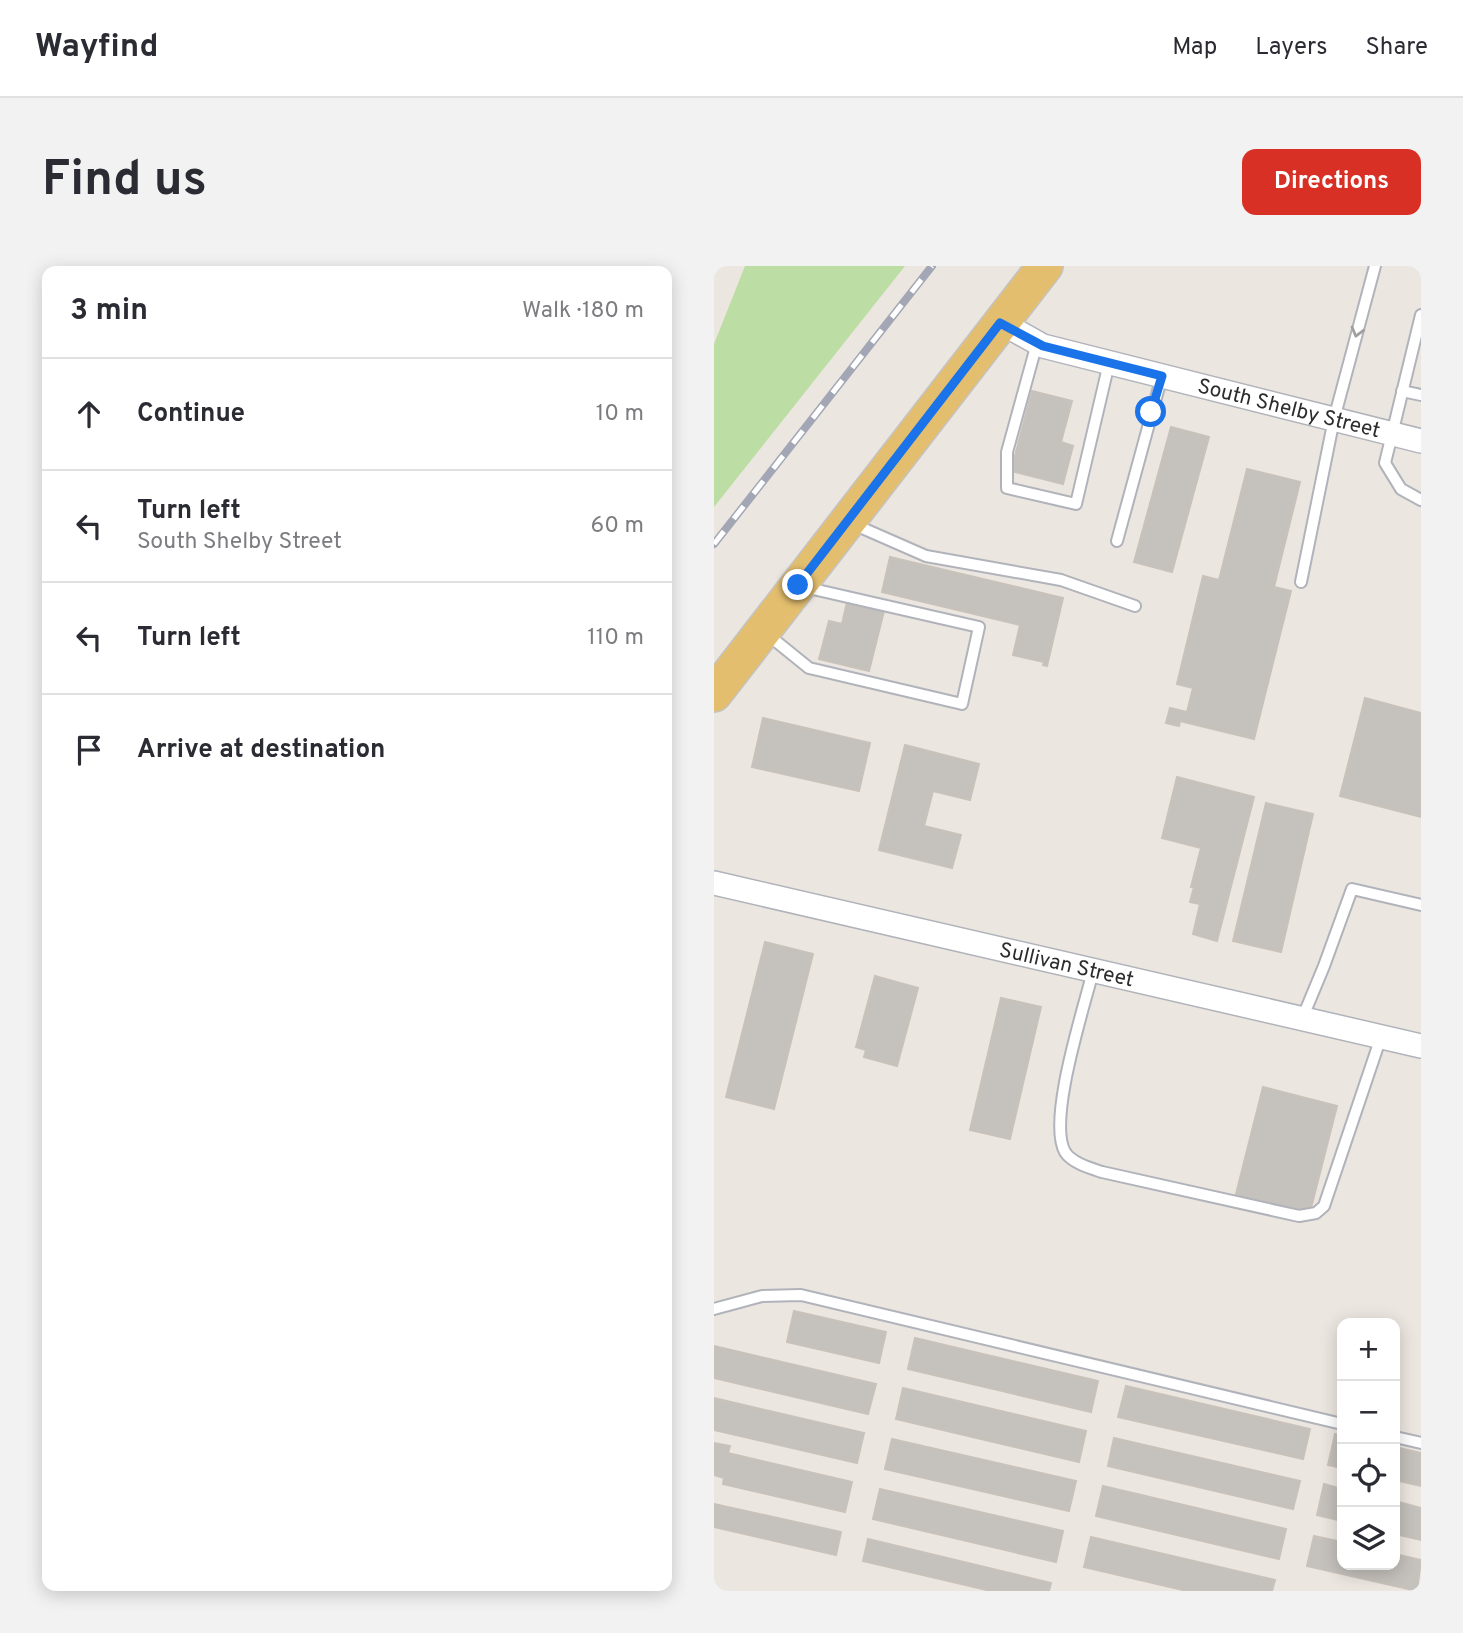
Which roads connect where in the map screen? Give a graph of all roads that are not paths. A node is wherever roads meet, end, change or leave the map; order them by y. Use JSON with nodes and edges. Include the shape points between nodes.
{"nodes":[{"id":1,"x":1045,"y":266,"type":"edge"},
{"id":2,"x":1375,"y":266,"type":"edge"},
{"id":3,"x":1421,"y":315,"type":"edge"},
{"id":4,"x":1000,"y":323,"type":"junction"},
{"id":5,"x":1037,"y":343,"type":"junction"},
{"id":6,"x":1109,"y":363,"type":"junction"},
{"id":7,"x":1162,"y":376,"type":"junction"},
{"id":8,"x":1402,"y":391,"type":"junction"},
{"id":9,"x":1421,"y":395,"type":"edge"},
{"id":10,"x":1334,"y":419,"type":"junction"},
{"id":11,"x":1391,"y":434,"type":"junction"},
{"id":12,"x":1421,"y":441,"type":"edge"},
{"id":13,"x":1421,"y":500,"type":"edge"},
{"id":14,"x":847,"y":521,"type":"junction"},
{"id":15,"x":1117,"y":541,"type":"dead end"},
{"id":16,"x":1301,"y":582,"type":"dead end"},
{"id":17,"x":798,"y":585,"type":"junction"},
{"id":18,"x":1135,"y":606,"type":"dead end"},
{"id":19,"x":763,"y":630,"type":"junction"},
{"id":20,"x":714,"y":694,"type":"edge"},
{"id":21,"x":714,"y":883,"type":"edge"},
{"id":22,"x":1421,"y":905,"type":"edge"},
{"id":23,"x":1093,"y":971,"type":"junction"},
{"id":24,"x":1302,"y":1019,"type":"junction"},
{"id":25,"x":1381,"y":1037,"type":"junction"},
{"id":26,"x":1421,"y":1046,"type":"edge"},
{"id":27,"x":714,"y":1309,"type":"edge"},
{"id":28,"x":1337,"y":1423,"type":"edge"},
{"id":29,"x":1400,"y":1438,"type":"edge"},
{"id":30,"x":1421,"y":1443,"type":"edge"}],
"edges":[{"from":1,"to":4,"type":"main road"},
{"from":2,"to":10,"type":"lane","one_way":true},
{"from":3,"to":8,"type":"lane"},
{"from":4,"to":5,"type":"street","name":"South Shelby Street"},
{"from":4,"to":14,"type":"main road"},
{"from":5,"to":6,"type":"street","name":"South Shelby Street"},
{"from":5,"to":6,"type":"lane","via":[[1007,452],[1007,488],[1076,504]]},
{"from":6,"to":7,"type":"street","name":"South Shelby Street"},
{"from":7,"to":10,"type":"street","name":"South Shelby Street"},
{"from":7,"to":15,"type":"lane"},
{"from":8,"to":9,"type":"lane"},
{"from":8,"to":11,"type":"lane"},
{"from":10,"to":11,"type":"street","name":"South Shelby Street"},
{"from":10,"to":16,"type":"lane"},
{"from":11,"to":12,"type":"street","name":"South Shelby Street"},
{"from":11,"to":13,"type":"lane","via":[[1385,463],[1401,489]]},
{"from":14,"to":17,"type":"main road"},
{"from":14,"to":18,"type":"lane","via":[[926,556],[1061,580]]},
{"from":17,"to":19,"type":"main road"},
{"from":17,"to":19,"type":"lane","via":[[979,627],[962,704],[808,668]]},
{"from":19,"to":20,"type":"main road"},
{"from":21,"to":23,"type":"street","name":"Sullivan Street"},
{"from":22,"to":24,"type":"lane","via":[[1352,889]]},
{"from":23,"to":24,"type":"street","name":"Sullivan Street"},
{"from":23,"to":25,"type":"lane","via":[[1060,1104],[1061,1140],[1066,1154],[1084,1167],[1102,1172],[1299,1216],[1315,1213],[1324,1206]]},
{"from":24,"to":25,"type":"street","name":"Sullivan Street"},
{"from":25,"to":26,"type":"street","name":"Sullivan Street"},
{"from":27,"to":28,"type":"lane","via":[[762,1296],[802,1295]]},
{"from":29,"to":30,"type":"lane"}]}
